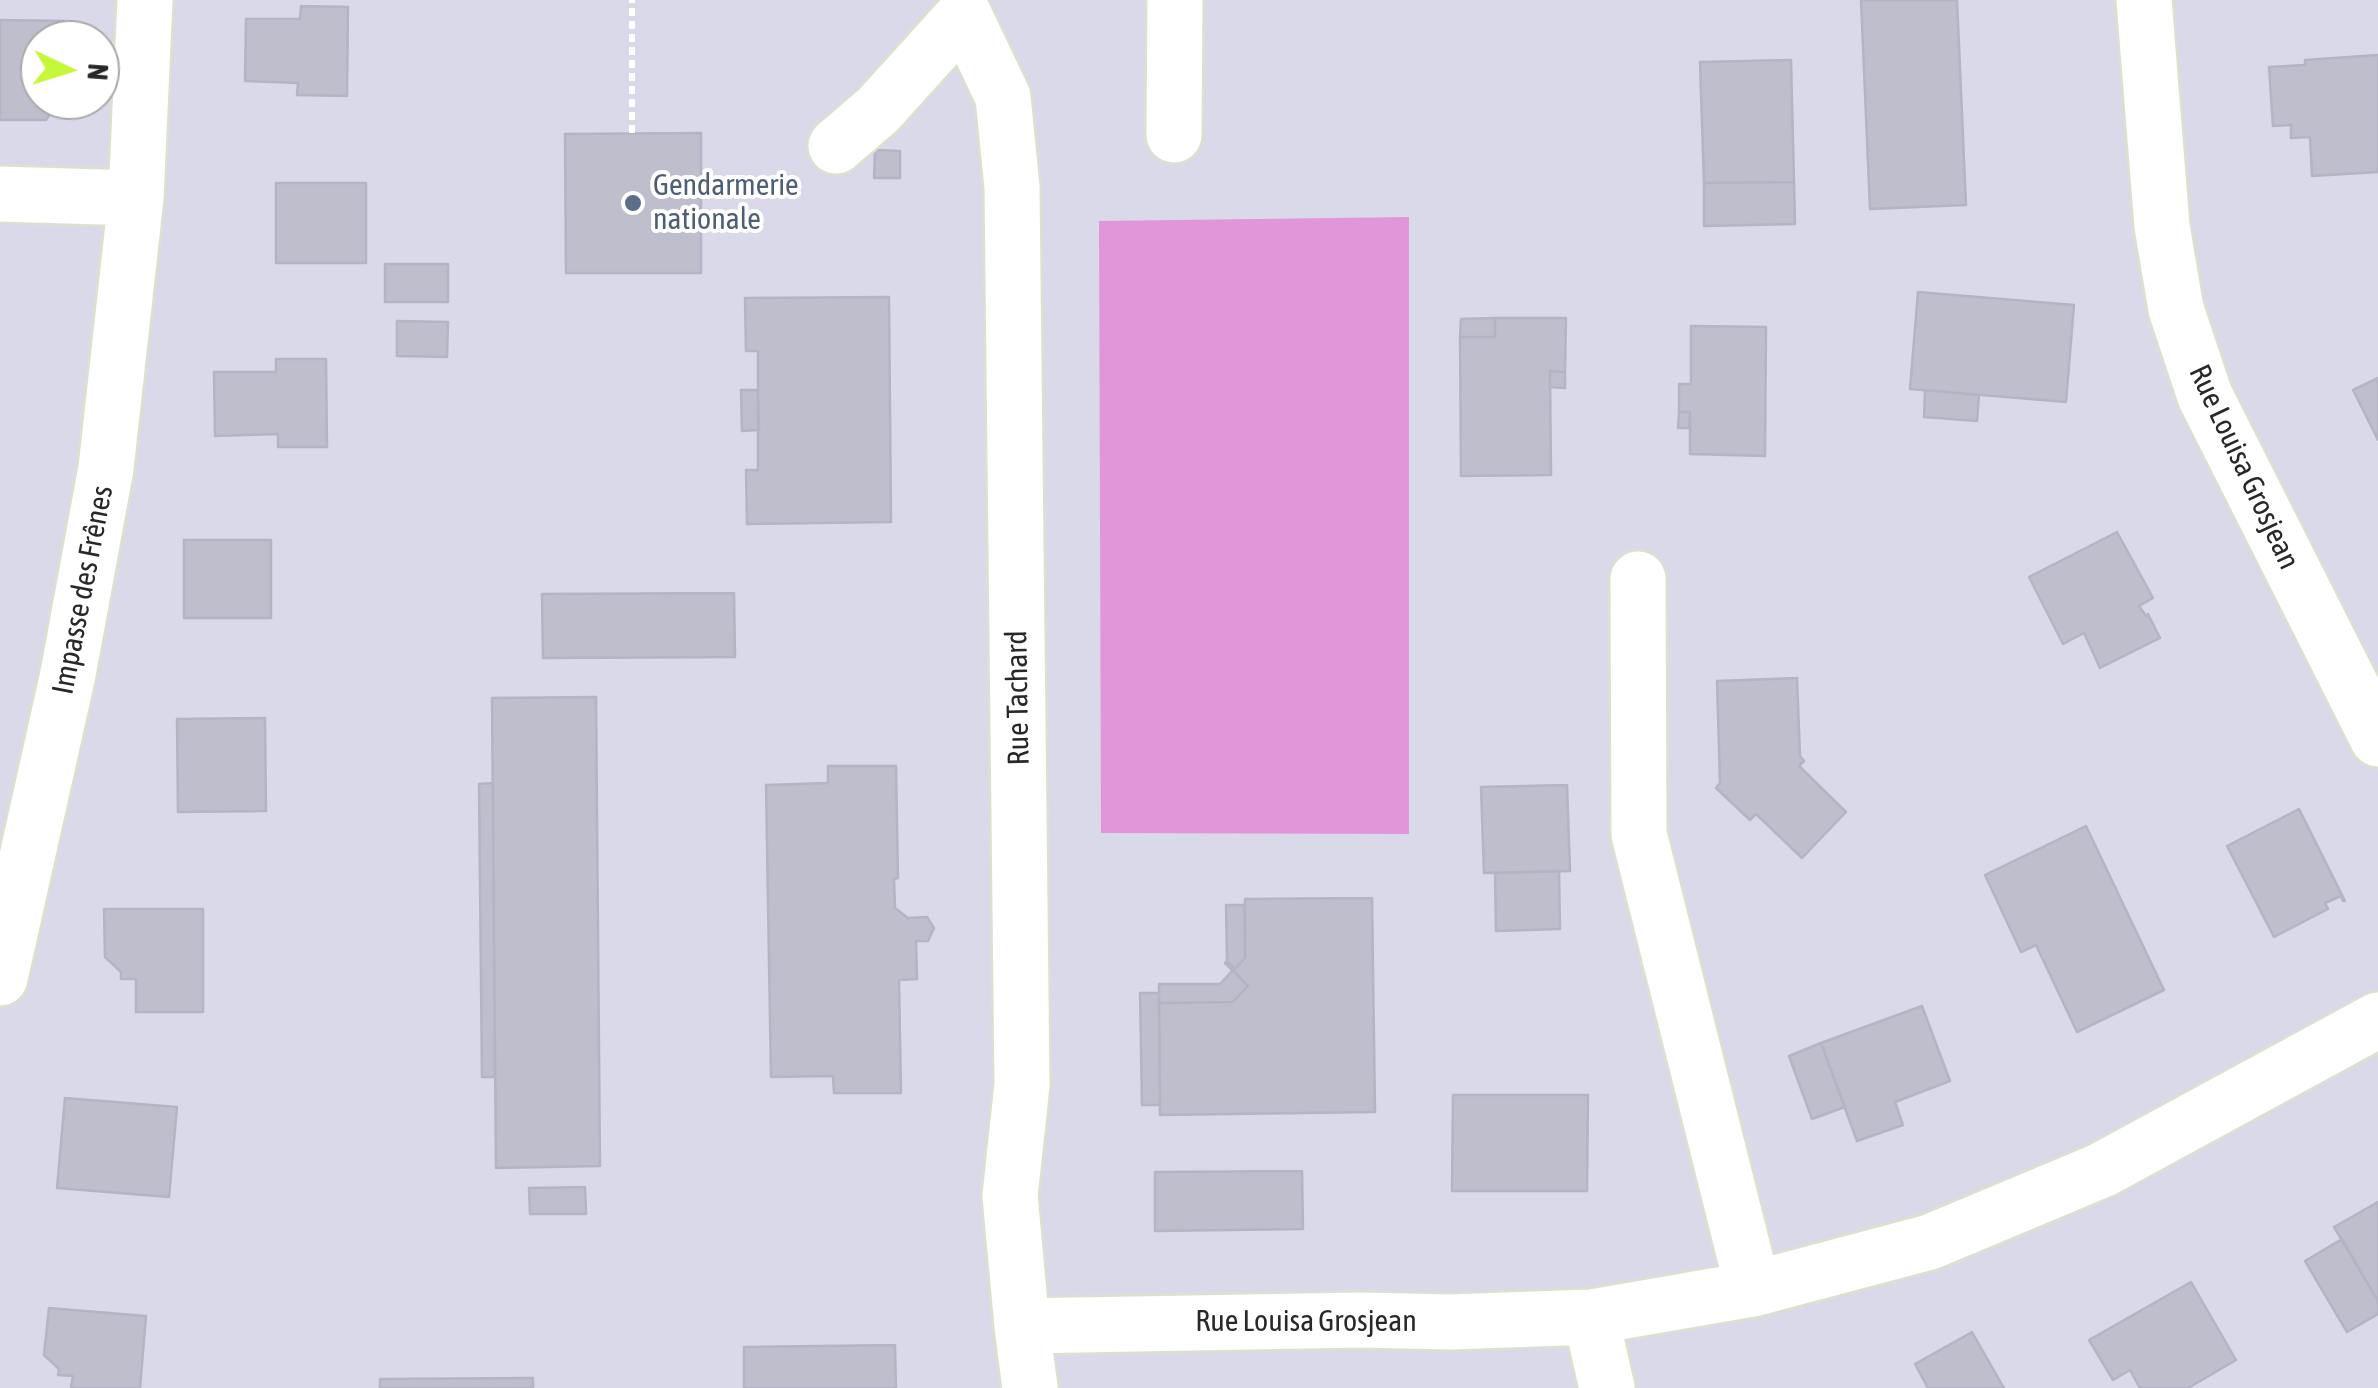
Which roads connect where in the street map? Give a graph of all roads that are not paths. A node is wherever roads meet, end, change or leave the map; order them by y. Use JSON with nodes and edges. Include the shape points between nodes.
{"nodes":[{"id":1,"x":145,"y":0,"type":"edge"},
{"id":2,"x":1175,"y":0,"type":"edge"},
{"id":3,"x":2144,"y":0,"type":"edge"},
{"id":4,"x":968,"y":5,"type":"edge"},
{"id":5,"x":1174,"y":135,"type":"dead end"},
{"id":6,"x":836,"y":146,"type":"dead end"},
{"id":7,"x":0,"y":194,"type":"edge"},
{"id":8,"x":136,"y":198,"type":"junction"},
{"id":9,"x":1638,"y":578,"type":"dead end"},
{"id":10,"x":2378,"y":740,"type":"edge"},
{"id":11,"x":0,"y":978,"type":"edge"},
{"id":12,"x":2378,"y":1020,"type":"edge"},
{"id":13,"x":1753,"y":1289,"type":"junction"},
{"id":14,"x":1591,"y":1317,"type":"junction"},
{"id":15,"x":1022,"y":1326,"type":"junction"},
{"id":16,"x":1030,"y":1388,"type":"edge"},
{"id":17,"x":1607,"y":1388,"type":"edge"}],
"edges":[{"from":1,"to":8,"type":"street","name":"Impasse des Frênes"},
{"from":2,"to":5,"type":"street"},
{"from":3,"to":10,"type":"street","name":"Rue Louisa Grosjean","via":[[2162,226],[2176,309],[2205,396]]},
{"from":4,"to":6,"type":"street","via":[[878,110]]},
{"from":4,"to":15,"type":"street","name":"Rue Tachard","via":[[1003,98],[1012,187],[1022,1085],[1010,1196]]},
{"from":7,"to":8,"type":"street"},
{"from":8,"to":11,"type":"street","name":"Impasse des Frênes","via":[[106,468]]},
{"from":9,"to":13,"type":"street","via":[[1639,834]]},
{"from":12,"to":13,"type":"street","name":"Rue Louisa Grosjean","via":[[2102,1170],[1930,1242]]},
{"from":13,"to":14,"type":"street","name":"Rue Louisa Grosjean"},
{"from":14,"to":15,"type":"street","name":"Rue Louisa Grosjean"},
{"from":14,"to":17,"type":"street"},
{"from":15,"to":16,"type":"street","name":"Rue Tachard"}]}
